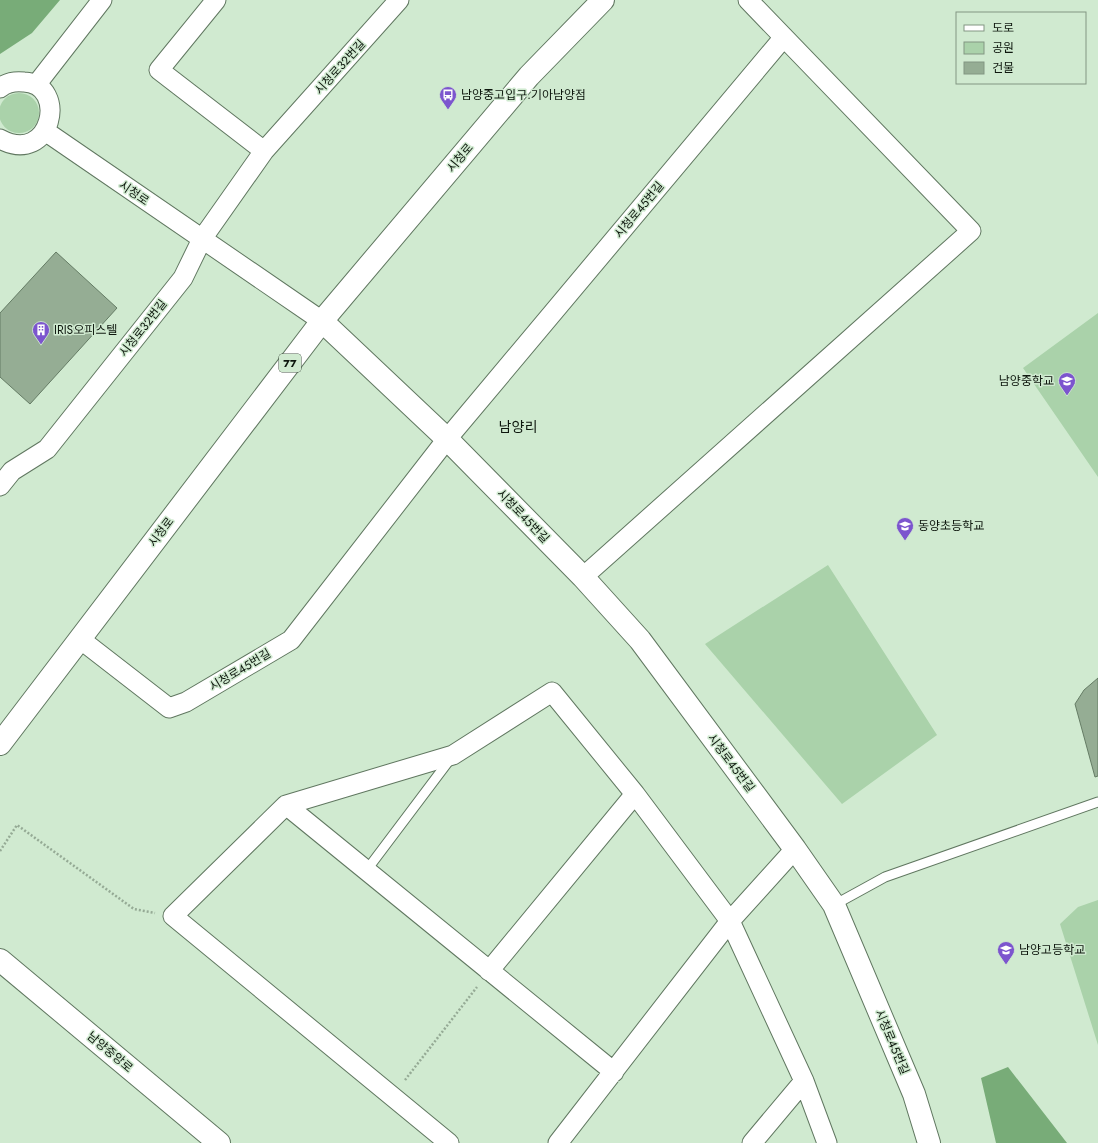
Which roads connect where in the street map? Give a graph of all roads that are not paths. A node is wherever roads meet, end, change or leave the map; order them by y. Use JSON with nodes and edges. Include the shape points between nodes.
{"nodes":[{"id":1,"x":102,"y":0,"type":"edge"},
{"id":2,"x":216,"y":0,"type":"edge"},
{"id":3,"x":399,"y":0,"type":"edge"},
{"id":4,"x":603,"y":0,"type":"edge"},
{"id":5,"x":748,"y":0,"type":"edge"},
{"id":6,"x":784,"y":37,"type":"junction"},
{"id":7,"x":36,"y":85,"type":"junction"},
{"id":8,"x":0,"y":88,"type":"edge"},
{"id":9,"x":45,"y":131,"type":"junction"},
{"id":10,"x":0,"y":139,"type":"edge"},
{"id":11,"x":264,"y":151,"type":"junction"},
{"id":12,"x":202,"y":239,"type":"junction"},
{"id":13,"x":322,"y":321,"type":"junction"},
{"id":14,"x":447,"y":439,"type":"junction"},
{"id":15,"x":6,"y":467,"type":"edge"},
{"id":16,"x":0,"y":486,"type":"edge"},
{"id":17,"x":583,"y":577,"type":"junction"},
{"id":18,"x":80,"y":639,"type":"junction"},
{"id":19,"x":0,"y":744,"type":"edge"},
{"id":20,"x":453,"y":755,"type":"junction"},
{"id":21,"x":635,"y":794,"type":"junction"},
{"id":22,"x":1098,"y":802,"type":"edge"},
{"id":23,"x":286,"y":806,"type":"junction"},
{"id":24,"x":795,"y":849,"type":"junction"},
{"id":25,"x":366,"y":871,"type":"junction"},
{"id":26,"x":834,"y":905,"type":"junction"},
{"id":27,"x":730,"y":921,"type":"junction"},
{"id":28,"x":0,"y":960,"type":"edge"},
{"id":29,"x":489,"y":971,"type":"junction"},
{"id":30,"x":614,"y":1072,"type":"junction"},
{"id":31,"x":804,"y":1081,"type":"junction"},
{"id":32,"x":219,"y":1143,"type":"edge"},
{"id":33,"x":449,"y":1143,"type":"edge"},
{"id":34,"x":558,"y":1143,"type":"edge"},
{"id":35,"x":752,"y":1143,"type":"edge"},
{"id":36,"x":826,"y":1143,"type":"edge"},
{"id":37,"x":929,"y":1143,"type":"edge"}],
"edges":[{"from":1,"to":7,"type":"street"},
{"from":2,"to":11,"type":"street","via":[[160,70]]},
{"from":3,"to":11,"type":"street","name":"시청로32번길"},
{"from":4,"to":13,"type":"street","name":"시청로","number":"77","via":[[529,76]]},
{"from":5,"to":6,"type":"street"},
{"from":6,"to":14,"type":"street","name":"시청로45번길"},
{"from":6,"to":17,"type":"street","via":[[971,231]]},
{"from":7,"to":8,"type":"street","via":[[15,81]]},
{"from":7,"to":9,"type":"street","via":[[44,93],[50,107],[49,122]]},
{"from":9,"to":10,"type":"street","via":[[29,144],[19,145]]},
{"from":9,"to":12,"type":"street","name":"시청로"},
{"from":11,"to":12,"type":"street","name":"시청로32번길"},
{"from":12,"to":13,"type":"street","name":"시청로"},
{"from":12,"to":15,"type":"street","name":"시청로32번길","via":[[183,278],[47,449]]},
{"from":13,"to":14,"type":"street","name":"시청로45번길"},
{"from":13,"to":18,"type":"street","name":"시청로","number":"77"},
{"from":14,"to":17,"type":"street","name":"시청로45번길"},
{"from":14,"to":18,"type":"street","name":"시청로45번길","via":[[291,640],[186,702],[170,708]]},
{"from":15,"to":16,"type":"street","name":"시청로32번길"},
{"from":17,"to":24,"type":"street","name":"시청로45번길","via":[[640,640]]},
{"from":18,"to":19,"type":"street","name":"시청로","number":"77"},
{"from":20,"to":21,"type":"street","via":[[552,692]]},
{"from":20,"to":23,"type":"street"},
{"from":20,"to":25,"type":"lane"},
{"from":21,"to":27,"type":"street"},
{"from":21,"to":29,"type":"street"},
{"from":22,"to":26,"type":"lane","via":[[885,877]]},
{"from":23,"to":25,"type":"street"},
{"from":23,"to":33,"type":"street","via":[[173,916]]},
{"from":24,"to":26,"type":"street","name":"시청로45번길"},
{"from":24,"to":27,"type":"street"},
{"from":25,"to":29,"type":"street"},
{"from":26,"to":37,"type":"street","name":"시청로45번길","via":[[914,1094]]},
{"from":27,"to":30,"type":"street"},
{"from":27,"to":31,"type":"street"},
{"from":28,"to":32,"type":"street","name":"남양중앙로"},
{"from":29,"to":30,"type":"street"},
{"from":30,"to":34,"type":"street"},
{"from":31,"to":35,"type":"street"},
{"from":31,"to":36,"type":"street"}]}
